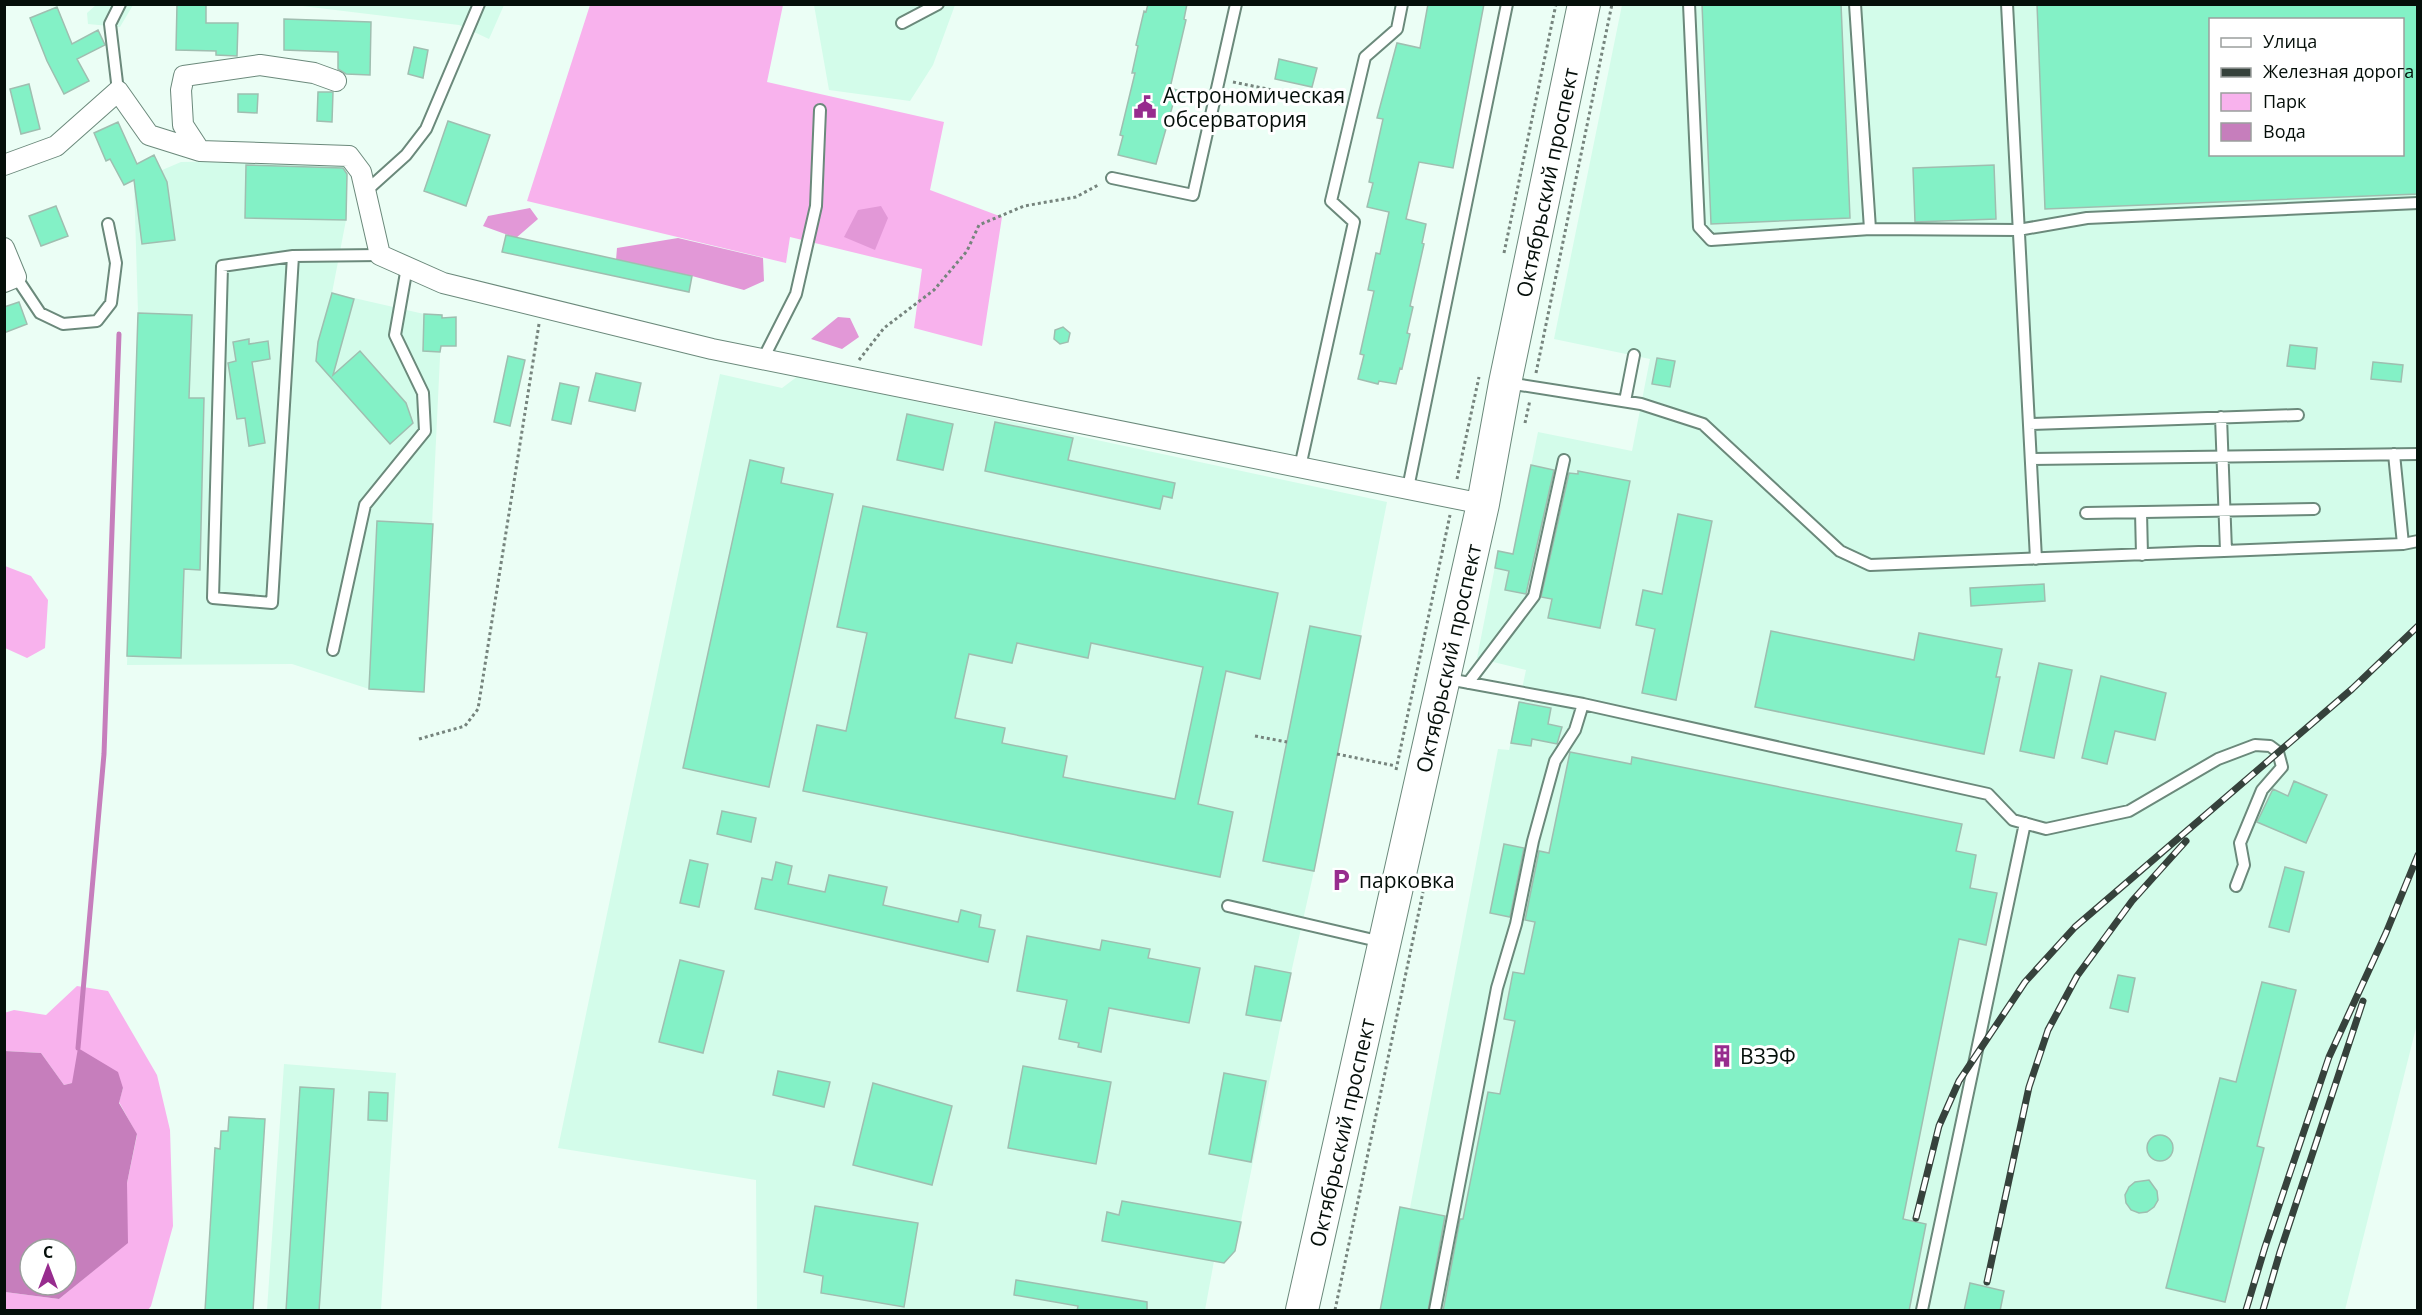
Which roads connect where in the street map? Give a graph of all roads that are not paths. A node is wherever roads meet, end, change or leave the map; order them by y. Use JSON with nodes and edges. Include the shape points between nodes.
{"nodes":[{"id":1,"x":120,"y":4,"type":"edge"},
{"id":2,"x":479,"y":4,"type":"edge"},
{"id":3,"x":938,"y":4,"type":"edge"},
{"id":4,"x":1236,"y":4,"type":"edge"},
{"id":5,"x":1402,"y":4,"type":"edge"},
{"id":6,"x":1507,"y":4,"type":"edge"},
{"id":7,"x":1584,"y":4,"type":"edge"},
{"id":8,"x":1689,"y":4,"type":"edge"},
{"id":9,"x":1856,"y":4,"type":"edge"},
{"id":10,"x":2007,"y":4,"type":"edge"},
{"id":11,"x":902,"y":23,"type":"dead end"},
{"id":12,"x":336,"y":81,"type":"dead end"},
{"id":13,"x":118,"y":91,"type":"junction"},
{"id":14,"x":820,"y":110,"type":"dead end"},
{"id":15,"x":200,"y":151,"type":"junction"},
{"id":16,"x":4,"y":165,"type":"edge"},
{"id":17,"x":1112,"y":177,"type":"road end"},
{"id":18,"x":366,"y":191,"type":"junction"},
{"id":19,"x":2418,"y":203,"type":"edge"},
{"id":20,"x":108,"y":224,"type":"dead end"},
{"id":21,"x":1870,"y":230,"type":"junction"},
{"id":22,"x":2018,"y":230,"type":"junction"},
{"id":23,"x":4,"y":248,"type":"edge"},
{"id":24,"x":380,"y":255,"type":"junction"},
{"id":25,"x":292,"y":256,"type":"junction"},
{"id":26,"x":407,"y":267,"type":"junction"},
{"id":27,"x":10,"y":280,"type":"edge"},
{"id":28,"x":1634,"y":355,"type":"dead end"},
{"id":29,"x":763,"y":359,"type":"junction"},
{"id":30,"x":1492,"y":377,"type":"junction"},
{"id":31,"x":1625,"y":401,"type":"junction"},
{"id":32,"x":2298,"y":415,"type":"dead end"},
{"id":33,"x":2221,"y":417,"type":"junction"},
{"id":34,"x":2029,"y":424,"type":"junction"},
{"id":35,"x":2394,"y":454,"type":"junction"},
{"id":36,"x":2418,"y":454,"type":"edge"},
{"id":37,"x":2223,"y":456,"type":"junction"},
{"id":38,"x":2031,"y":459,"type":"junction"},
{"id":39,"x":1564,"y":460,"type":"dead end"},
{"id":40,"x":1300,"y":467,"type":"junction"},
{"id":41,"x":1408,"y":488,"type":"junction"},
{"id":42,"x":1468,"y":501,"type":"junction"},
{"id":43,"x":2314,"y":509,"type":"dead end"},
{"id":44,"x":2225,"y":511,"type":"junction"},
{"id":45,"x":2141,"y":512,"type":"junction"},
{"id":46,"x":2086,"y":513,"type":"dead end"},
{"id":47,"x":2418,"y":541,"type":"edge"},
{"id":48,"x":2403,"y":544,"type":"junction"},
{"id":49,"x":2226,"y":551,"type":"junction"},
{"id":50,"x":2142,"y":555,"type":"junction"},
{"id":51,"x":2036,"y":559,"type":"junction"},
{"id":52,"x":333,"y":650,"type":"dead end"},
{"id":53,"x":1456,"y":681,"type":"junction"},
{"id":54,"x":1583,"y":704,"type":"junction"},
{"id":55,"x":2025,"y":823,"type":"junction"},
{"id":56,"x":2236,"y":886,"type":"dead end"},
{"id":57,"x":1228,"y":906,"type":"dead end"},
{"id":58,"x":1386,"y":943,"type":"junction"},
{"id":59,"x":1302,"y":1311,"type":"edge"},
{"id":60,"x":1435,"y":1311,"type":"edge"},
{"id":61,"x":1922,"y":1311,"type":"edge"}],
"edges":[{"from":1,"to":13,"type":"lane","via":[[110,24]]},
{"from":2,"to":18,"type":"lane","via":[[426,129],[406,155]]},
{"from":3,"to":11,"type":"lane"},
{"from":4,"to":17,"type":"lane","via":[[1193,195]]},
{"from":5,"to":40,"type":"lane","via":[[1397,29],[1365,57],[1331,201],[1354,222]]},
{"from":6,"to":41,"type":"lane"},
{"from":7,"to":30,"type":"main road","name":"Октябрьский проспект"},
{"from":8,"to":21,"type":"lane","via":[[1699,227],[1712,240]]},
{"from":9,"to":21,"type":"lane"},
{"from":10,"to":22,"type":"lane"},
{"from":12,"to":15,"type":"street","via":[[314,73],[260,65],[184,76],[183,125]]},
{"from":13,"to":15,"type":"street","via":[[149,135]]},
{"from":13,"to":16,"type":"street","via":[[56,146]]},
{"from":14,"to":29,"type":"lane","via":[[816,206],[796,294]]},
{"from":15,"to":18,"type":"street","via":[[349,156],[361,172]]},
{"from":18,"to":24,"type":"street"},
{"from":19,"to":22,"type":"lane","via":[[2087,218]]},
{"from":20,"to":27,"type":"lane","via":[[116,263],[111,303],[97,321],[63,324],[40,313]]},
{"from":21,"to":22,"type":"lane"},
{"from":22,"to":34,"type":"lane"},
{"from":23,"to":27,"type":"street"},
{"from":24,"to":25,"type":"lane"},
{"from":24,"to":26,"type":"street"},
{"from":25,"to":25,"type":"lane","via":[[222,266],[213,598],[272,603]]},
{"from":26,"to":29,"type":"street","via":[[443,283]]},
{"from":26,"to":52,"type":"lane","via":[[395,335],[423,393],[425,431],[365,505]]},
{"from":28,"to":31,"type":"lane"},
{"from":29,"to":40,"type":"street"},
{"from":30,"to":31,"type":"lane"},
{"from":30,"to":42,"type":"main road","name":"Октябрьский проспект"},
{"from":31,"to":51,"type":"lane","via":[[1703,424],[1840,551],[1870,565]]},
{"from":32,"to":33,"type":"lane"},
{"from":33,"to":34,"type":"lane"},
{"from":33,"to":37,"type":"lane"},
{"from":34,"to":38,"type":"lane"},
{"from":35,"to":36,"type":"lane"},
{"from":35,"to":37,"type":"lane"},
{"from":35,"to":48,"type":"lane"},
{"from":37,"to":38,"type":"lane"},
{"from":37,"to":44,"type":"lane"},
{"from":38,"to":51,"type":"lane"},
{"from":39,"to":53,"type":"lane","via":[[1534,597]]},
{"from":40,"to":41,"type":"street"},
{"from":41,"to":42,"type":"street"},
{"from":42,"to":53,"type":"main road","name":"Октябрьский проспект"},
{"from":43,"to":44,"type":"lane"},
{"from":44,"to":45,"type":"lane"},
{"from":44,"to":49,"type":"lane"},
{"from":45,"to":46,"type":"lane"},
{"from":45,"to":50,"type":"lane"},
{"from":47,"to":48,"type":"lane"},
{"from":48,"to":49,"type":"lane"},
{"from":49,"to":50,"type":"lane"},
{"from":50,"to":51,"type":"lane"},
{"from":53,"to":54,"type":"lane"},
{"from":53,"to":58,"type":"main road","name":"Октябрьский проспект"},
{"from":54,"to":55,"type":"lane","via":[[1988,794],[2013,820]]},
{"from":54,"to":60,"type":"lane","via":[[1575,730],[1555,761],[1497,988]]},
{"from":55,"to":56,"type":"lane","via":[[2046,828],[2129,811],[2218,759],[2254,745],[2270,746],[2278,752],[2282,767],[2262,790],[2240,843],[2244,864]]},
{"from":55,"to":61,"type":"lane"},
{"from":57,"to":58,"type":"lane"},
{"from":58,"to":59,"type":"main road","name":"Октябрьский проспект"}]}
